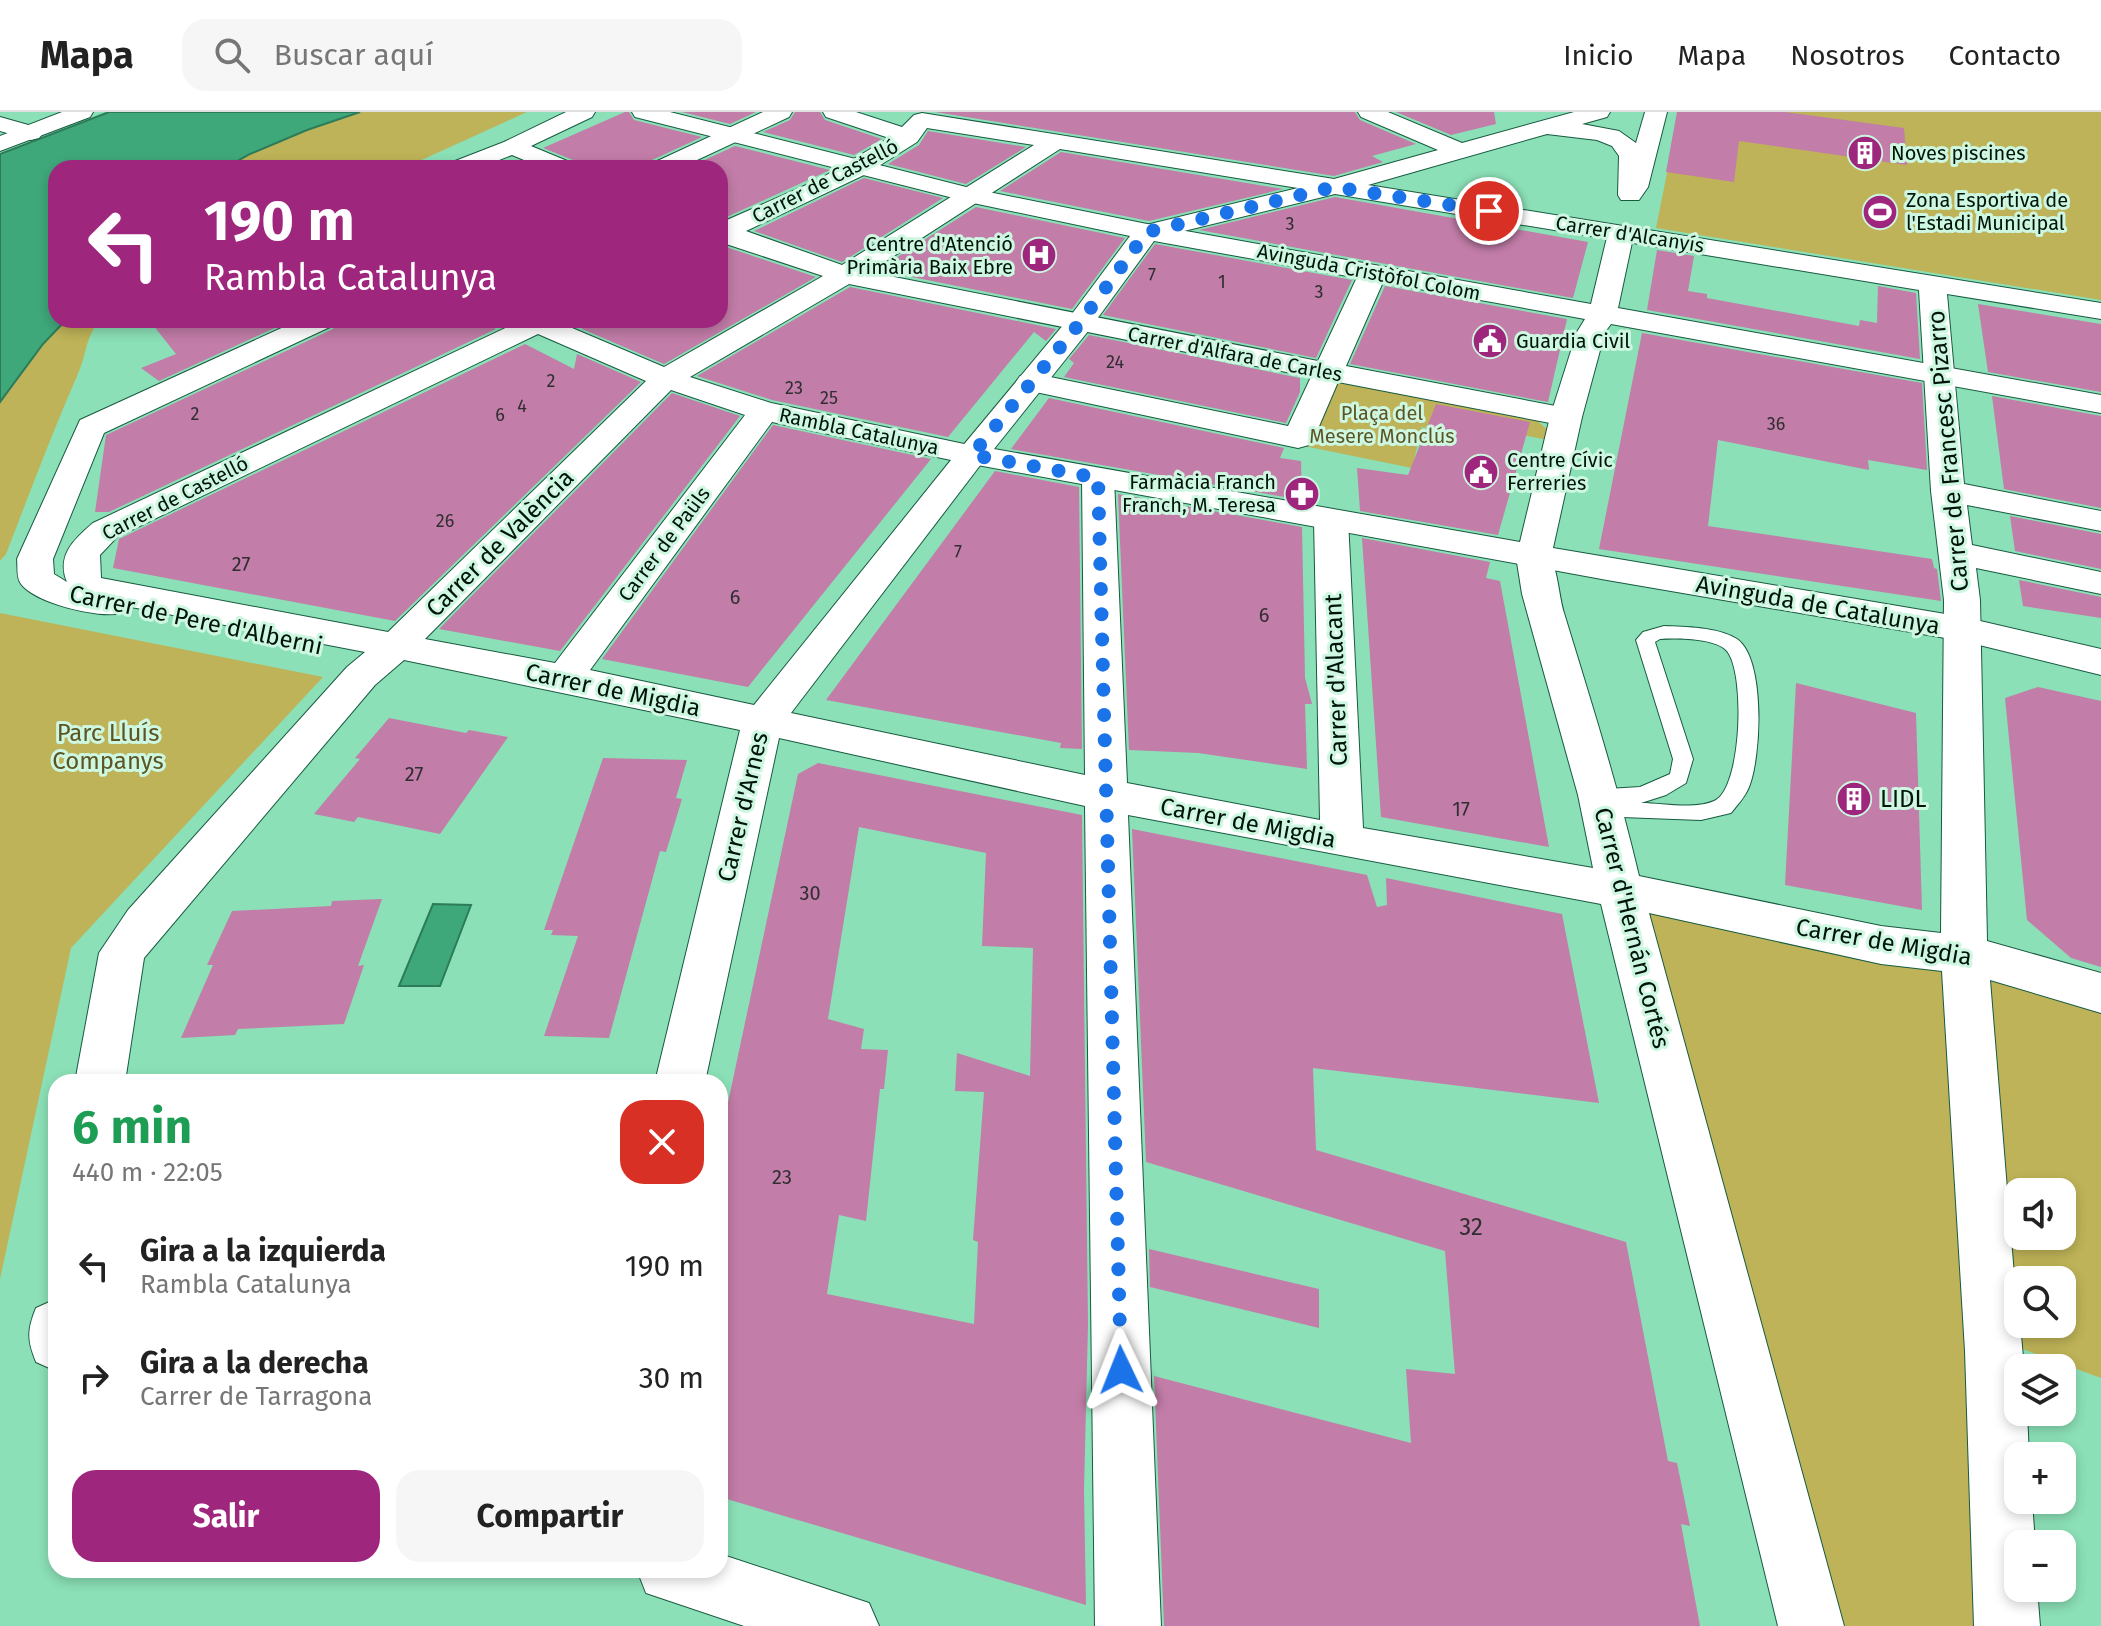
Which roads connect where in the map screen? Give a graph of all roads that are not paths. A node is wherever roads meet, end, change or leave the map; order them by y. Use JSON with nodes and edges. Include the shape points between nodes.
{"nodes":[{"id":1,"x":82,"y":112,"type":"edge"},
{"id":2,"x":584,"y":112,"type":"edge"},
{"id":3,"x":643,"y":112,"type":"edge"},
{"id":4,"x":781,"y":112,"type":"edge"},
{"id":5,"x":1369,"y":112,"type":"edge"},
{"id":6,"x":1599,"y":112,"type":"edge"},
{"id":7,"x":846,"y":113,"type":"edge"},
{"id":8,"x":1654,"y":113,"type":"edge"},
{"id":9,"x":925,"y":123,"type":"edge"},
{"id":10,"x":0,"y":124,"type":"edge"},
{"id":11,"x":1543,"y":129,"type":"junction"},
{"id":12,"x":31,"y":133,"type":"junction"},
{"id":13,"x":735,"y":135,"type":"junction"},
{"id":14,"x":1055,"y":142,"type":"junction"},
{"id":15,"x":0,"y":144,"type":"edge"},
{"id":16,"x":512,"y":147,"type":"junction"},
{"id":17,"x":1460,"y":151,"type":"junction"},
{"id":18,"x":479,"y":160,"type":"edge"},
{"id":19,"x":544,"y":160,"type":"edge"},
{"id":20,"x":679,"y":160,"type":"edge"},
{"id":21,"x":857,"y":168,"type":"junction"},
{"id":22,"x":1334,"y":187,"type":"junction"},
{"id":23,"x":1630,"y":195,"type":"junction"},
{"id":24,"x":973,"y":196,"type":"junction"},
{"id":25,"x":728,"y":229,"type":"edge"},
{"id":26,"x":1147,"y":232,"type":"junction"},
{"id":27,"x":1621,"y":233,"type":"junction"},
{"id":28,"x":728,"y":234,"type":"edge"},
{"id":29,"x":1373,"y":273,"type":"junction"},
{"id":30,"x":845,"y":275,"type":"junction"},
{"id":31,"x":1932,"y":283,"type":"junction"},
{"id":32,"x":2101,"y":311,"type":"edge"},
{"id":33,"x":1602,"y":316,"type":"junction"},
{"id":34,"x":1079,"y":324,"type":"junction"},
{"id":35,"x":305,"y":328,"type":"edge"},
{"id":36,"x":522,"y":328,"type":"edge"},
{"id":37,"x":552,"y":328,"type":"edge"},
{"id":38,"x":1329,"y":372,"type":"junction"},
{"id":39,"x":1937,"y":375,"type":"junction"},
{"id":40,"x":666,"y":378,"type":"junction"},
{"id":41,"x":1031,"y":382,"type":"junction"},
{"id":42,"x":2101,"y":404,"type":"edge"},
{"id":43,"x":764,"y":411,"type":"junction"},
{"id":44,"x":1566,"y":417,"type":"junction"},
{"id":45,"x":972,"y":455,"type":"junction"},
{"id":46,"x":1098,"y":478,"type":"junction"},
{"id":47,"x":68,"y":484,"type":"junction"},
{"id":48,"x":1948,"y":491,"type":"junction"},
{"id":49,"x":1331,"y":519,"type":"junction"},
{"id":50,"x":2101,"y":521,"type":"edge"},
{"id":51,"x":114,"y":526,"type":"junction"},
{"id":52,"x":1958,"y":553,"type":"junction"},
{"id":53,"x":1534,"y":556,"type":"junction"},
{"id":54,"x":2101,"y":583,"type":"edge"},
{"id":55,"x":1963,"y":629,"type":"junction"},
{"id":56,"x":395,"y":647,"type":"junction"},
{"id":57,"x":2101,"y":662,"type":"edge"},
{"id":58,"x":361,"y":676,"type":"junction"},
{"id":59,"x":564,"y":678,"type":"junction"},
{"id":60,"x":762,"y":723,"type":"junction"},
{"id":61,"x":1106,"y":795,"type":"junction"},
{"id":62,"x":1600,"y":803,"type":"junction"},
{"id":63,"x":1342,"y":841,"type":"junction"},
{"id":64,"x":1620,"y":890,"type":"junction"},
{"id":65,"x":1964,"y":954,"type":"junction"},
{"id":66,"x":2101,"y":993,"type":"edge"},
{"id":67,"x":101,"y":1074,"type":"edge"},
{"id":68,"x":682,"y":1074,"type":"edge"},
{"id":69,"x":694,"y":1578,"type":"edge"},
{"id":70,"x":846,"y":1626,"type":"edge"},
{"id":71,"x":1128,"y":1626,"type":"edge"},
{"id":72,"x":1811,"y":1626,"type":"edge"},
{"id":73,"x":2007,"y":1626,"type":"edge"}],
"edges":[{"from":1,"to":12,"type":"street"},
{"from":2,"to":16,"type":"street"},
{"from":3,"to":13,"type":"street","name":"Avinguda Cristòfol Colom"},
{"from":4,"to":13,"type":"street"},
{"from":5,"to":17,"type":"street"},
{"from":6,"to":11,"type":"street"},
{"from":7,"to":9,"type":"street","name":"Carrer d'Alcanyís"},
{"from":8,"to":23,"type":"street","via":[[1639,184]]},
{"from":9,"to":14,"type":"street","name":"Carrer d'Alcanyís"},
{"from":9,"to":21,"type":"street","name":"Carrer de Castelló"},
{"from":10,"to":12,"type":"street"},
{"from":11,"to":17,"type":"street"},
{"from":11,"to":23,"type":"street","via":[[1585,131],[1621,142],[1631,151]]},
{"from":12,"to":15,"type":"street"},
{"from":13,"to":20,"type":"street"},
{"from":13,"to":21,"type":"street","name":"Avinguda Cristòfol Colom"},
{"from":14,"to":22,"type":"street","name":"Carrer d'Alcanyís"},
{"from":14,"to":24,"type":"street","name":"Carrer de València"},
{"from":16,"to":18,"type":"street"},
{"from":16,"to":19,"type":"street"},
{"from":17,"to":22,"type":"street"},
{"from":21,"to":24,"type":"street","name":"Avinguda Cristòfol Colom"},
{"from":21,"to":25,"type":"street","name":"Carrer de Castelló"},
{"from":22,"to":26,"type":"street"},
{"from":22,"to":27,"type":"street","name":"Carrer d'Alcanyís"},
{"from":23,"to":27,"type":"street","name":"Carrer d'Hernán Cortés"},
{"from":24,"to":26,"type":"street","name":"Avinguda Cristòfol Colom"},
{"from":24,"to":30,"type":"street","name":"Carrer de València"},
{"from":26,"to":29,"type":"street","name":"Avinguda Cristòfol Colom"},
{"from":26,"to":34,"type":"street","name":"Carrer d'Arnes"},
{"from":27,"to":31,"type":"street","name":"Carrer d'Alcanyís"},
{"from":27,"to":33,"type":"street","name":"Carrer d'Hernán Cortés"},
{"from":28,"to":30,"type":"street","name":"Carrer d'Alfara de Carles"},
{"from":29,"to":33,"type":"street","name":"Avinguda Cristòfol Colom"},
{"from":29,"to":38,"type":"street"},
{"from":30,"to":34,"type":"street","name":"Carrer d'Alfara de Carles"},
{"from":30,"to":40,"type":"street","name":"Carrer de València"},
{"from":31,"to":32,"type":"street","name":"Carrer d'Alcanyís"},
{"from":31,"to":39,"type":"street","name":"Carrer de Francesc Pizarro"},
{"from":33,"to":39,"type":"street","name":"Avinguda Cristòfol Colom"},
{"from":33,"to":44,"type":"street","name":"Carrer d'Hernán Cortés","via":[[1591,332]]},
{"from":34,"to":38,"type":"street","name":"Carrer d'Alfara de Carles"},
{"from":34,"to":41,"type":"street","name":"Carrer d'Arnes"},
{"from":35,"to":47,"type":"street","name":"Carrer de Pere d'Alberni","via":[[91,427]]},
{"from":36,"to":51,"type":"street","name":"Carrer de Castelló"},
{"from":37,"to":40,"type":"street","name":"Rambla Catalunya"},
{"from":38,"to":41,"type":"street","via":[[1298,438]]},
{"from":38,"to":44,"type":"street","name":"Carrer d'Alfara de Carles"},
{"from":39,"to":42,"type":"street","name":"Avinguda Cristòfol Colom"},
{"from":39,"to":48,"type":"street","name":"Carrer de Francesc Pizarro"},
{"from":40,"to":43,"type":"street","name":"Rambla Catalunya"},
{"from":40,"to":56,"type":"street","name":"Carrer de València"},
{"from":41,"to":45,"type":"street","name":"Carrer d'Arnes"},
{"from":43,"to":45,"type":"street","name":"Rambla Catalunya"},
{"from":43,"to":59,"type":"street","name":"Carrer de Paüls"},
{"from":44,"to":53,"type":"street","name":"Carrer d'Hernán Cortés"},
{"from":45,"to":46,"type":"street","name":"Rambla Catalunya"},
{"from":45,"to":60,"type":"street","name":"Carrer d'Arnes"},
{"from":46,"to":49,"type":"street","name":"Rambla Catalunya"},
{"from":46,"to":61,"type":"street"},
{"from":47,"to":51,"type":"street","via":[[72,520],[80,526]]},
{"from":47,"to":58,"type":"street","name":"Carrer de Pere d'Alberni","via":[[42,538],[36,579],[62,594],[99,604],[341,650],[360,660]]},
{"from":48,"to":50,"type":"street"},
{"from":48,"to":52,"type":"street","name":"Carrer de Francesc Pizarro"},
{"from":49,"to":53,"type":"street","name":"Rambla Catalunya"},
{"from":49,"to":63,"type":"street","name":"Carrer d'Alacant"},
{"from":51,"to":56,"type":"street","name":"Carrer de Castelló","via":[[88,545],[80,559],[80,575],[88,587]]},
{"from":52,"to":54,"type":"street"},
{"from":52,"to":55,"type":"street","name":"Carrer de Francesc Pizarro"},
{"from":53,"to":55,"type":"street","name":"Avinguda de Catalunya"},
{"from":53,"to":62,"type":"street","name":"Carrer d'Hernán Cortés","via":[[1540,594]]},
{"from":55,"to":57,"type":"street","name":"Avinguda de Catalunya"},
{"from":55,"to":65,"type":"street","name":"Carrer de Francesc Pizarro"},
{"from":56,"to":58,"type":"street","name":"Carrer de València"},
{"from":56,"to":59,"type":"street","name":"Carrer de Migdia"},
{"from":58,"to":67,"type":"street","name":"Carrer de València","via":[[122,953]]},
{"from":59,"to":60,"type":"street","name":"Carrer de Migdia"},
{"from":60,"to":61,"type":"street","name":"Carrer de Migdia"},
{"from":60,"to":68,"type":"street","name":"Carrer d'Arnes"},
{"from":61,"to":63,"type":"street","name":"Carrer de Migdia"},
{"from":61,"to":71,"type":"street"},
{"from":62,"to":62,"type":"lane","via":[[1701,812],[1724,807],[1739,786],[1749,698],[1746,672],[1734,647],[1722,640],[1667,632],[1645,640],[1683,759],[1679,778],[1657,793]]},
{"from":62,"to":64,"type":"street","name":"Carrer d'Hernán Cortés"},
{"from":63,"to":64,"type":"street","name":"Carrer de Migdia"},
{"from":64,"to":65,"type":"street","name":"Carrer de Migdia","via":[[1881,945]]},
{"from":64,"to":72,"type":"street","name":"Carrer d'Hernán Cortés"},
{"from":65,"to":66,"type":"street","name":"Carrer de Migdia"},
{"from":65,"to":73,"type":"street","name":"Carrer de Francesc Pizarro","via":[[1994,1351]]},
{"from":69,"to":70,"type":"street"}]}
